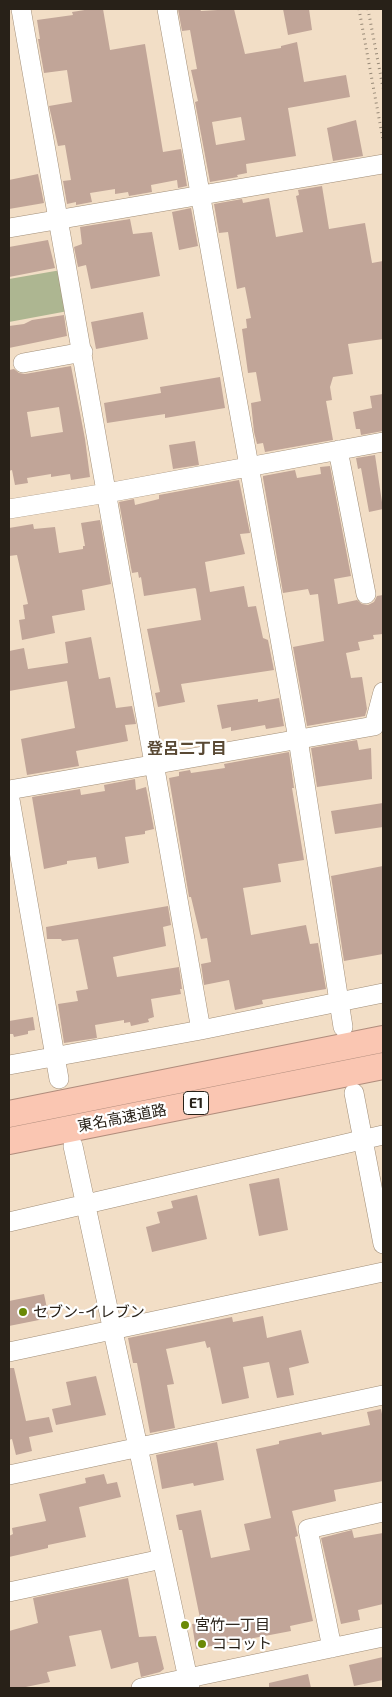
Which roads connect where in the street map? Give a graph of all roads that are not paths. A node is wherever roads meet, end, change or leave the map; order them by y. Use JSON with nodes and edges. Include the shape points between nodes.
{"nodes":[{"id":1,"x":21,"y":9,"type":"edge"},
{"id":2,"x":167,"y":9,"type":"edge"},
{"id":3,"x":383,"y":164,"type":"edge"},
{"id":4,"x":201,"y":195,"type":"junction"},
{"id":5,"x":58,"y":218,"type":"junction"},
{"id":6,"x":9,"y":228,"type":"edge"},
{"id":7,"x":83,"y":352,"type":"junction"},
{"id":8,"x":23,"y":364,"type":"dead end"},
{"id":9,"x":383,"y":442,"type":"edge"},
{"id":10,"x":338,"y":450,"type":"junction"},
{"id":11,"x":249,"y":466,"type":"junction"},
{"id":12,"x":107,"y":493,"type":"junction"},
{"id":13,"x":9,"y":509,"type":"edge"},
{"id":14,"x":366,"y":594,"type":"dead end"},
{"id":15,"x":383,"y":692,"type":"edge"},
{"id":16,"x":298,"y":739,"type":"junction"},
{"id":17,"x":154,"y":764,"type":"junction"},
{"id":18,"x":9,"y":790,"type":"edge"},
{"id":19,"x":9,"y":794,"type":"edge"},
{"id":20,"x":383,"y":993,"type":"edge"},
{"id":21,"x":339,"y":1003,"type":"junction"},
{"id":22,"x":343,"y":1027,"type":"dead end"},
{"id":23,"x":201,"y":1030,"type":"junction"},
{"id":24,"x":383,"y":1039,"type":"edge"},
{"id":25,"x":56,"y":1057,"type":"junction"},
{"id":26,"x":9,"y":1065,"type":"edge"},
{"id":27,"x":383,"y":1066,"type":"edge"},
{"id":28,"x":59,"y":1080,"type":"dead end"},
{"id":29,"x":354,"y":1093,"type":"dead end"},
{"id":30,"x":9,"y":1114,"type":"edge"},
{"id":31,"x":383,"y":1136,"type":"edge"},
{"id":32,"x":364,"y":1140,"type":"junction"},
{"id":33,"x":9,"y":1141,"type":"edge"},
{"id":34,"x":73,"y":1146,"type":"dead end"},
{"id":35,"x":86,"y":1205,"type":"junction"},
{"id":36,"x":9,"y":1222,"type":"edge"},
{"id":37,"x":383,"y":1244,"type":"edge"},
{"id":38,"x":383,"y":1272,"type":"edge"},
{"id":39,"x":114,"y":1330,"type":"junction"},
{"id":40,"x":9,"y":1352,"type":"edge"},
{"id":41,"x":383,"y":1395,"type":"edge"},
{"id":42,"x":139,"y":1447,"type":"junction"},
{"id":43,"x":9,"y":1475,"type":"edge"},
{"id":44,"x":383,"y":1512,"type":"edge"},
{"id":45,"x":162,"y":1559,"type":"junction"},
{"id":46,"x":9,"y":1592,"type":"edge"},
{"id":47,"x":383,"y":1637,"type":"edge"},
{"id":48,"x":332,"y":1648,"type":"junction"},
{"id":49,"x":189,"y":1683,"type":"edge"},
{"id":50,"x":141,"y":1688,"type":"edge"}],
"edges":[{"from":1,"to":5,"type":"street"},
{"from":2,"to":4,"type":"street"},
{"from":3,"to":4,"type":"street"},
{"from":4,"to":5,"type":"street"},
{"from":4,"to":11,"type":"street"},
{"from":5,"to":6,"type":"street"},
{"from":5,"to":7,"type":"street"},
{"from":7,"to":8,"type":"street"},
{"from":7,"to":12,"type":"street"},
{"from":9,"to":10,"type":"street"},
{"from":10,"to":11,"type":"street"},
{"from":10,"to":14,"type":"street"},
{"from":11,"to":12,"type":"street"},
{"from":11,"to":16,"type":"street"},
{"from":12,"to":13,"type":"street"},
{"from":12,"to":17,"type":"street"},
{"from":15,"to":16,"type":"street","via":[[374,726]]},
{"from":16,"to":17,"type":"street"},
{"from":16,"to":21,"type":"street"},
{"from":17,"to":18,"type":"street"},
{"from":17,"to":23,"type":"street"},
{"from":19,"to":25,"type":"street"},
{"from":20,"to":21,"type":"street"},
{"from":21,"to":22,"type":"street"},
{"from":21,"to":23,"type":"street"},
{"from":23,"to":25,"type":"street"},
{"from":24,"to":30,"type":"highway","name":"東名高速道路","number":"E1"},
{"from":25,"to":26,"type":"street"},
{"from":25,"to":28,"type":"street"},
{"from":27,"to":33,"type":"highway","name":"東名高速道路","number":"E1"},
{"from":29,"to":32,"type":"street"},
{"from":31,"to":32,"type":"street"},
{"from":32,"to":35,"type":"street"},
{"from":32,"to":37,"type":"street"},
{"from":34,"to":35,"type":"street"},
{"from":35,"to":36,"type":"street"},
{"from":35,"to":39,"type":"street"},
{"from":38,"to":39,"type":"street"},
{"from":39,"to":40,"type":"street"},
{"from":39,"to":42,"type":"street"},
{"from":41,"to":42,"type":"street"},
{"from":42,"to":43,"type":"street"},
{"from":42,"to":45,"type":"street"},
{"from":44,"to":48,"type":"street","via":[[308,1528]]},
{"from":45,"to":46,"type":"street"},
{"from":45,"to":49,"type":"street"},
{"from":47,"to":48,"type":"street"},
{"from":48,"to":49,"type":"street"},
{"from":49,"to":50,"type":"street"}]}
